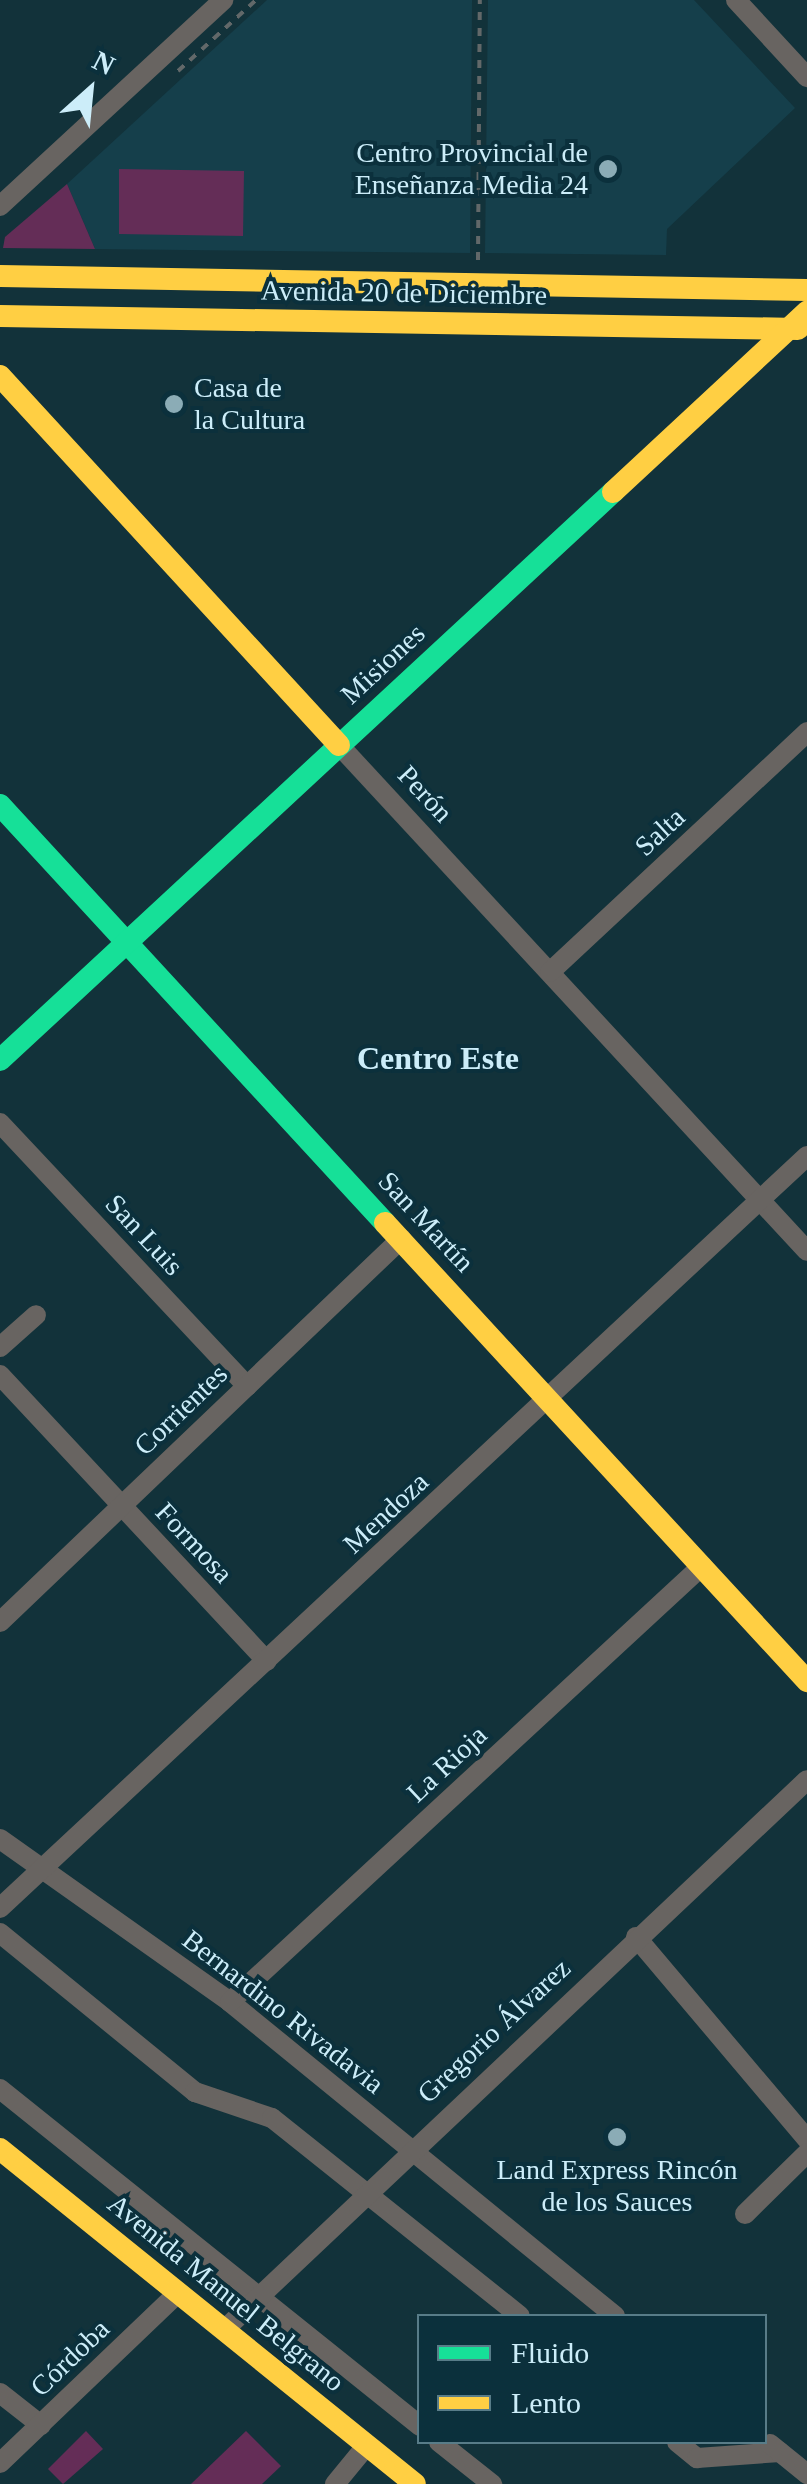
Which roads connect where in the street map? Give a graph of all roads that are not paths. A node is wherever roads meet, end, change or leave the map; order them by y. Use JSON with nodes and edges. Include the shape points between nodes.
{"nodes":[{"id":1,"x":224,"y":0,"type":"edge"},
{"id":2,"x":736,"y":0,"type":"edge"},
{"id":3,"x":807,"y":77,"type":"edge"},
{"id":4,"x":0,"y":206,"type":"edge"},
{"id":5,"x":0,"y":276,"type":"edge"},
{"id":6,"x":807,"y":290,"type":"edge"},
{"id":7,"x":807,"y":312,"type":"edge"},
{"id":8,"x":0,"y":316,"type":"edge"},
{"id":9,"x":798,"y":329,"type":"edge"},
{"id":10,"x":0,"y":376,"type":"edge"},
{"id":11,"x":807,"y":732,"type":"edge"},
{"id":12,"x":339,"y":745,"type":"junction"},
{"id":13,"x":0,"y":805,"type":"edge"},
{"id":14,"x":127,"y":942,"type":"junction"},
{"id":15,"x":550,"y":972,"type":"junction"},
{"id":16,"x":0,"y":1060,"type":"edge"},
{"id":17,"x":0,"y":1122,"type":"edge"},
{"id":18,"x":807,"y":1156,"type":"edge"},
{"id":19,"x":760,"y":1200,"type":"junction"},
{"id":20,"x":401,"y":1239,"type":"junction"},
{"id":21,"x":807,"y":1251,"type":"edge"},
{"id":22,"x":36,"y":1315,"type":"dead end"},
{"id":23,"x":0,"y":1347,"type":"edge"},
{"id":24,"x":0,"y":1375,"type":"edge"},
{"id":25,"x":248,"y":1386,"type":"junction"},
{"id":26,"x":549,"y":1400,"type":"junction"},
{"id":27,"x":122,"y":1506,"type":"junction"},
{"id":28,"x":702,"y":1566,"type":"junction"},
{"id":29,"x":0,"y":1622,"type":"edge"},
{"id":30,"x":267,"y":1661,"type":"junction"},
{"id":31,"x":807,"y":1680,"type":"edge"},
{"id":32,"x":807,"y":1780,"type":"edge"},
{"id":33,"x":0,"y":1839,"type":"edge"},
{"id":34,"x":46,"y":1866,"type":"junction"},
{"id":35,"x":0,"y":1908,"type":"edge"},
{"id":36,"x":0,"y":1933,"type":"edge"},
{"id":37,"x":636,"y":1938,"type":"junction"},
{"id":38,"x":230,"y":2002,"type":"junction"},
{"id":39,"x":0,"y":2089,"type":"edge"},
{"id":40,"x":807,"y":2138,"type":"edge"},
{"id":41,"x":408,"y":2147,"type":"junction"},
{"id":42,"x":0,"y":2149,"type":"edge"},
{"id":43,"x":807,"y":2154,"type":"edge"},
{"id":44,"x":364,"y":2192,"type":"junction"},
{"id":45,"x":745,"y":2214,"type":"dead end"},
{"id":46,"x":178,"y":2293,"type":"junction"},
{"id":47,"x":258,"y":2296,"type":"junction"},
{"id":48,"x":517,"y":2314,"type":"edge"},
{"id":49,"x":613,"y":2314,"type":"edge"},
{"id":50,"x":224,"y":2330,"type":"junction"},
{"id":51,"x":0,"y":2393,"type":"edge"},
{"id":52,"x":417,"y":2424,"type":"edge"},
{"id":53,"x":40,"y":2425,"type":"junction"},
{"id":54,"x":442,"y":2444,"type":"edge"},
{"id":55,"x":679,"y":2444,"type":"edge"},
{"id":56,"x":368,"y":2446,"type":"junction"},
{"id":57,"x":772,"y":2446,"type":"edge"},
{"id":58,"x":0,"y":2462,"type":"edge"},
{"id":59,"x":807,"y":2474,"type":"edge"},
{"id":60,"x":335,"y":2484,"type":"edge"},
{"id":61,"x":415,"y":2484,"type":"edge"},
{"id":62,"x":492,"y":2484,"type":"edge"}],
"edges":[{"from":1,"to":4,"type":"street"},
{"from":2,"to":3,"type":"street"},
{"from":5,"to":6,"type":"street","name":"Avenida 20 de Diciembre"},
{"from":7,"to":9,"type":"street","name":"Misiones"},
{"from":8,"to":9,"type":"street","name":"Avenida 20 de Diciembre"},
{"from":9,"to":12,"type":"street","name":"Misiones"},
{"from":10,"to":12,"type":"street","name":"Perón"},
{"from":11,"to":15,"type":"street","name":"Salta"},
{"from":12,"to":14,"type":"street","name":"Misiones"},
{"from":12,"to":15,"type":"street","name":"Perón"},
{"from":13,"to":14,"type":"street","name":"San Martín"},
{"from":14,"to":16,"type":"street","name":"Misiones"},
{"from":14,"to":20,"type":"street","name":"San Martín"},
{"from":15,"to":19,"type":"street","name":"Perón"},
{"from":17,"to":25,"type":"street","name":"San Luis"},
{"from":18,"to":19,"type":"street","name":"Mendoza"},
{"from":19,"to":21,"type":"street","name":"Perón"},
{"from":19,"to":26,"type":"street","name":"Mendoza"},
{"from":20,"to":25,"type":"street","name":"Corrientes"},
{"from":20,"to":26,"type":"street","name":"San Martín"},
{"from":22,"to":23,"type":"street"},
{"from":24,"to":27,"type":"street","name":"Formosa"},
{"from":25,"to":27,"type":"street","name":"Corrientes"},
{"from":26,"to":28,"type":"street","name":"San Martín"},
{"from":26,"to":30,"type":"street","name":"Mendoza"},
{"from":27,"to":29,"type":"street","name":"Corrientes"},
{"from":27,"to":30,"type":"street","name":"Formosa"},
{"from":28,"to":31,"type":"street","name":"San Martín"},
{"from":28,"to":38,"type":"street","name":"La Rioja"},
{"from":30,"to":34,"type":"street","name":"Mendoza"},
{"from":32,"to":37,"type":"street","name":"Gregorio Álvarez"},
{"from":33,"to":34,"type":"street","name":"Bernardino Rivadavia"},
{"from":34,"to":35,"type":"street","name":"Mendoza"},
{"from":34,"to":38,"type":"street","name":"Bernardino Rivadavia"},
{"from":36,"to":44,"type":"street","via":[[195,2092],[272,2118]]},
{"from":37,"to":40,"type":"street"},
{"from":37,"to":41,"type":"street","name":"Gregorio Álvarez"},
{"from":38,"to":41,"type":"street","name":"Bernardino Rivadavia"},
{"from":39,"to":47,"type":"street"},
{"from":41,"to":44,"type":"street","name":"Gregorio Álvarez"},
{"from":41,"to":49,"type":"street","name":"Bernardino Rivadavia"},
{"from":42,"to":46,"type":"street","name":"Avenida Manuel Belgrano"},
{"from":43,"to":45,"type":"street"},
{"from":44,"to":47,"type":"street","name":"Gregorio Álvarez"},
{"from":44,"to":48,"type":"street"},
{"from":46,"to":50,"type":"street","name":"Avenida Manuel Belgrano"},
{"from":46,"to":53,"type":"street","name":"Córdoba"},
{"from":47,"to":50,"type":"street","name":"Gregorio Álvarez"},
{"from":47,"to":52,"type":"street"},
{"from":50,"to":56,"type":"street","name":"Avenida Manuel Belgrano"},
{"from":51,"to":53,"type":"street"},
{"from":53,"to":58,"type":"street","name":"Córdoba"},
{"from":54,"to":62,"type":"street"},
{"from":55,"to":57,"type":"street","via":[[697,2458]]},
{"from":56,"to":60,"type":"street"},
{"from":56,"to":61,"type":"street","name":"Avenida Manuel Belgrano"},
{"from":57,"to":59,"type":"street"}]}
